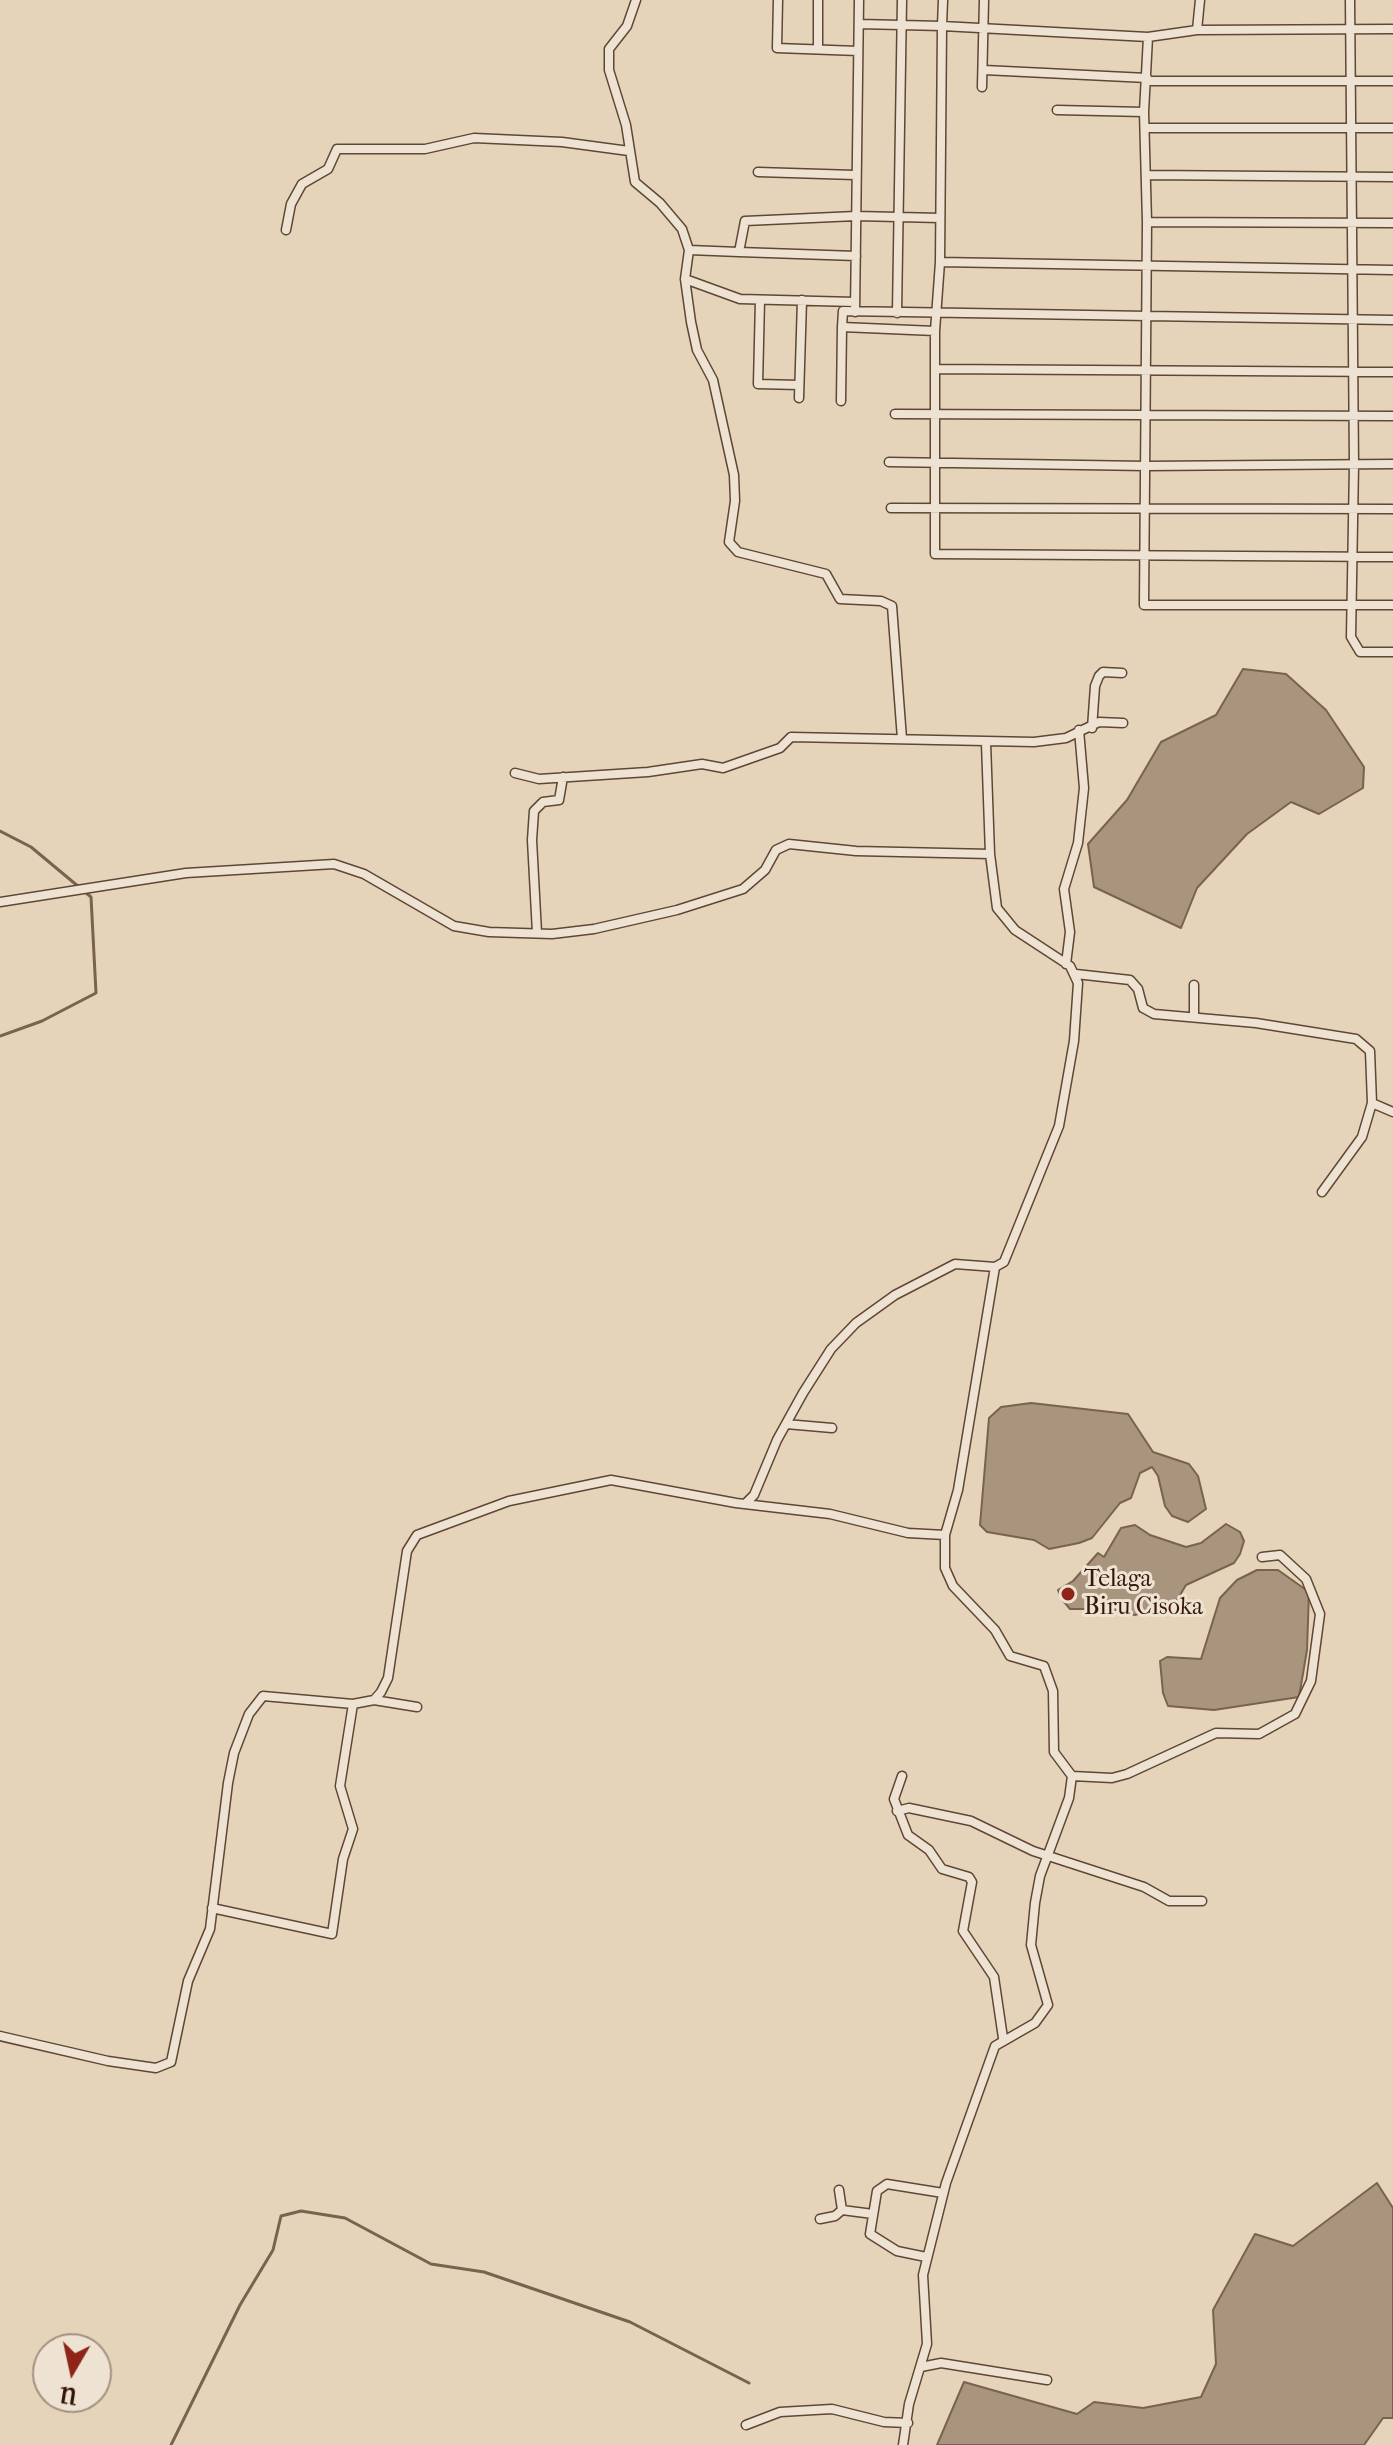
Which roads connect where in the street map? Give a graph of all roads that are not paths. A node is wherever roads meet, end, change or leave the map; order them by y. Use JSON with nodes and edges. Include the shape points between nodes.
{"nodes":[{"id":1,"x":636,"y":0,"type":"edge"},
{"id":2,"x":778,"y":0,"type":"edge"},
{"id":3,"x":818,"y":0,"type":"edge"},
{"id":4,"x":859,"y":0,"type":"edge"},
{"id":5,"x":902,"y":0,"type":"edge"},
{"id":6,"x":943,"y":0,"type":"edge"},
{"id":7,"x":984,"y":0,"type":"edge"},
{"id":8,"x":1200,"y":0,"type":"edge"},
{"id":9,"x":1350,"y":0,"type":"edge"},
{"id":10,"x":859,"y":24,"type":"junction"},
{"id":11,"x":901,"y":26,"type":"junction"},
{"id":12,"x":942,"y":26,"type":"junction"},
{"id":13,"x":982,"y":26,"type":"junction"},
{"id":14,"x":1350,"y":29,"type":"junction"},
{"id":15,"x":1393,"y":29,"type":"edge"},
{"id":16,"x":1197,"y":30,"type":"junction"},
{"id":17,"x":1148,"y":37,"type":"junction"},
{"id":18,"x":818,"y":49,"type":"junction"},
{"id":19,"x":858,"y":51,"type":"junction"},
{"id":20,"x":984,"y":70,"type":"junction"},
{"id":21,"x":1146,"y":80,"type":"junction"},
{"id":22,"x":1352,"y":81,"type":"junction"},
{"id":23,"x":1393,"y":81,"type":"edge"},
{"id":24,"x":982,"y":87,"type":"dead end"},
{"id":25,"x":1057,"y":110,"type":"dead end"},
{"id":26,"x":1144,"y":112,"type":"junction"},
{"id":27,"x":1352,"y":127,"type":"junction"},
{"id":28,"x":1147,"y":128,"type":"junction"},
{"id":29,"x":1393,"y":128,"type":"edge"},
{"id":30,"x":629,"y":151,"type":"junction"},
{"id":31,"x":758,"y":172,"type":"dead end"},
{"id":32,"x":855,"y":175,"type":"junction"},
{"id":33,"x":1147,"y":175,"type":"junction"},
{"id":34,"x":1352,"y":177,"type":"junction"},
{"id":35,"x":1393,"y":177,"type":"edge"},
{"id":36,"x":856,"y":216,"type":"junction"},
{"id":37,"x":899,"y":216,"type":"junction"},
{"id":38,"x":940,"y":218,"type":"junction"},
{"id":39,"x":1147,"y":222,"type":"junction"},
{"id":40,"x":1352,"y":223,"type":"junction"},
{"id":41,"x":1393,"y":223,"type":"edge"},
{"id":42,"x":286,"y":230,"type":"dead end"},
{"id":43,"x":689,"y":250,"type":"junction"},
{"id":44,"x":739,"y":252,"type":"junction"},
{"id":45,"x":856,"y":256,"type":"junction"},
{"id":46,"x":940,"y":262,"type":"junction"},
{"id":47,"x":1144,"y":266,"type":"junction"},
{"id":48,"x":1353,"y":270,"type":"junction"},
{"id":49,"x":1393,"y":270,"type":"edge"},
{"id":50,"x":685,"y":279,"type":"junction"},
{"id":51,"x":760,"y":300,"type":"junction"},
{"id":52,"x":802,"y":300,"type":"junction"},
{"id":53,"x":855,"y":307,"type":"junction"},
{"id":54,"x":897,"y":313,"type":"junction"},
{"id":55,"x":937,"y":316,"type":"junction"},
{"id":56,"x":1144,"y":316,"type":"junction"},
{"id":57,"x":1353,"y":319,"type":"junction"},
{"id":58,"x":1393,"y":320,"type":"edge"},
{"id":59,"x":842,"y":327,"type":"junction"},
{"id":60,"x":935,"y":331,"type":"junction"},
{"id":61,"x":936,"y":369,"type":"junction"},
{"id":62,"x":1144,"y":369,"type":"junction"},
{"id":63,"x":1393,"y":372,"type":"edge"},
{"id":64,"x":1354,"y":373,"type":"junction"},
{"id":65,"x":799,"y":385,"type":"junction"},
{"id":66,"x":799,"y":398,"type":"dead end"},
{"id":67,"x":841,"y":401,"type":"dead end"},
{"id":68,"x":895,"y":414,"type":"dead end"},
{"id":69,"x":936,"y":414,"type":"junction"},
{"id":70,"x":1145,"y":415,"type":"junction"},
{"id":71,"x":1354,"y":416,"type":"junction"},
{"id":72,"x":1393,"y":416,"type":"edge"},
{"id":73,"x":889,"y":462,"type":"dead end"},
{"id":74,"x":936,"y":463,"type":"junction"},
{"id":75,"x":1354,"y":464,"type":"junction"},
{"id":76,"x":1393,"y":464,"type":"edge"},
{"id":77,"x":1146,"y":466,"type":"junction"},
{"id":78,"x":891,"y":508,"type":"dead end"},
{"id":79,"x":1145,"y":509,"type":"junction"},
{"id":80,"x":1393,"y":509,"type":"edge"},
{"id":81,"x":938,"y":510,"type":"junction"},
{"id":82,"x":1352,"y":510,"type":"junction"},
{"id":83,"x":1145,"y":557,"type":"junction"},
{"id":84,"x":1351,"y":557,"type":"junction"},
{"id":85,"x":1393,"y":557,"type":"edge"},
{"id":86,"x":1353,"y":603,"type":"junction"},
{"id":87,"x":1393,"y":605,"type":"edge"},
{"id":88,"x":1393,"y":652,"type":"edge"},
{"id":89,"x":1122,"y":673,"type":"dead end"},
{"id":90,"x":1123,"y":723,"type":"dead end"},
{"id":91,"x":1092,"y":728,"type":"junction"},
{"id":92,"x":1079,"y":730,"type":"junction"},
{"id":93,"x":902,"y":739,"type":"junction"},
{"id":94,"x":986,"y":743,"type":"junction"},
{"id":95,"x":515,"y":773,"type":"dead end"},
{"id":96,"x":563,"y":777,"type":"junction"},
{"id":97,"x":990,"y":854,"type":"junction"},
{"id":98,"x":0,"y":902,"type":"edge"},
{"id":99,"x":537,"y":933,"type":"junction"},
{"id":100,"x":1066,"y":964,"type":"junction"},
{"id":101,"x":1076,"y":974,"type":"junction"},
{"id":102,"x":1194,"y":985,"type":"dead end"},
{"id":103,"x":1194,"y":1016,"type":"junction"},
{"id":104,"x":1372,"y":1103,"type":"junction"},
{"id":105,"x":1393,"y":1112,"type":"edge"},
{"id":106,"x":1322,"y":1192,"type":"dead end"},
{"id":107,"x":995,"y":1267,"type":"junction"},
{"id":108,"x":786,"y":1424,"type":"junction"},
{"id":109,"x":832,"y":1428,"type":"dead end"},
{"id":110,"x":746,"y":1503,"type":"junction"},
{"id":111,"x":945,"y":1535,"type":"junction"},
{"id":112,"x":1262,"y":1557,"type":"dead end"},
{"id":113,"x":374,"y":1700,"type":"junction"},
{"id":114,"x":353,"y":1704,"type":"junction"},
{"id":115,"x":417,"y":1707,"type":"dead end"},
{"id":116,"x":902,"y":1776,"type":"dead end"},
{"id":117,"x":1072,"y":1776,"type":"junction"},
{"id":118,"x":897,"y":1811,"type":"junction"},
{"id":119,"x":1049,"y":1857,"type":"junction"},
{"id":120,"x":1202,"y":1901,"type":"dead end"},
{"id":121,"x":212,"y":1908,"type":"junction"},
{"id":122,"x":0,"y":2036,"type":"edge"},
{"id":123,"x":1003,"y":2038,"type":"junction"},
{"id":124,"x":839,"y":2190,"type":"dead end"},
{"id":125,"x":943,"y":2193,"type":"junction"},
{"id":126,"x":842,"y":2210,"type":"junction"},
{"id":127,"x":873,"y":2214,"type":"junction"},
{"id":128,"x":820,"y":2219,"type":"dead end"},
{"id":129,"x":926,"y":2257,"type":"junction"},
{"id":130,"x":921,"y":2367,"type":"junction"},
{"id":131,"x":1047,"y":2380,"type":"dead end"},
{"id":132,"x":908,"y":2423,"type":"junction"},
{"id":133,"x":746,"y":2425,"type":"dead end"},
{"id":134,"x":903,"y":2445,"type":"edge"}],
"edges":[{"from":1,"to":30,"type":"street","via":[[608,55]]},
{"from":2,"to":18,"type":"street","via":[[777,48]]},
{"from":3,"to":18,"type":"street"},
{"from":4,"to":10,"type":"street"},
{"from":5,"to":11,"type":"street"},
{"from":6,"to":12,"type":"street"},
{"from":7,"to":13,"type":"street"},
{"from":8,"to":16,"type":"street"},
{"from":9,"to":14,"type":"street"},
{"from":10,"to":11,"type":"street"},
{"from":10,"to":19,"type":"street"},
{"from":11,"to":12,"type":"street"},
{"from":11,"to":37,"type":"street"},
{"from":12,"to":13,"type":"street"},
{"from":12,"to":38,"type":"street"},
{"from":13,"to":17,"type":"street"},
{"from":13,"to":20,"type":"street"},
{"from":14,"to":15,"type":"street"},
{"from":14,"to":16,"type":"street"},
{"from":14,"to":22,"type":"street"},
{"from":16,"to":17,"type":"street"},
{"from":17,"to":21,"type":"street"},
{"from":18,"to":19,"type":"street"},
{"from":19,"to":32,"type":"street"},
{"from":20,"to":21,"type":"street"},
{"from":20,"to":24,"type":"street"},
{"from":21,"to":22,"type":"street"},
{"from":21,"to":26,"type":"street"},
{"from":22,"to":23,"type":"street"},
{"from":22,"to":27,"type":"street"},
{"from":25,"to":26,"type":"street"},
{"from":26,"to":28,"type":"street"},
{"from":27,"to":28,"type":"street"},
{"from":27,"to":29,"type":"street"},
{"from":27,"to":34,"type":"street"},
{"from":28,"to":33,"type":"street"},
{"from":30,"to":42,"type":"street","via":[[474,138],[425,149],[337,149],[328,169],[302,184]]},
{"from":30,"to":43,"type":"street","via":[[635,182],[682,229]]},
{"from":31,"to":32,"type":"street"},
{"from":32,"to":36,"type":"street"},
{"from":33,"to":34,"type":"street"},
{"from":33,"to":39,"type":"street"},
{"from":34,"to":35,"type":"street"},
{"from":34,"to":40,"type":"street"},
{"from":36,"to":37,"type":"street"},
{"from":36,"to":44,"type":"street","via":[[745,221]]},
{"from":36,"to":45,"type":"street"},
{"from":37,"to":38,"type":"street"},
{"from":37,"to":54,"type":"street"},
{"from":38,"to":46,"type":"street"},
{"from":39,"to":40,"type":"street"},
{"from":39,"to":47,"type":"street"},
{"from":40,"to":41,"type":"street"},
{"from":40,"to":48,"type":"street"},
{"from":43,"to":44,"type":"street"},
{"from":43,"to":50,"type":"street"},
{"from":44,"to":45,"type":"street"},
{"from":45,"to":53,"type":"street"},
{"from":46,"to":47,"type":"street"},
{"from":46,"to":55,"type":"street"},
{"from":47,"to":48,"type":"street"},
{"from":47,"to":56,"type":"street"},
{"from":48,"to":49,"type":"street"},
{"from":48,"to":57,"type":"street"},
{"from":50,"to":51,"type":"street","via":[[715,292]]},
{"from":50,"to":93,"type":"street","via":[[697,350],[713,380],[734,475],[729,542],[738,552],[826,574],[840,599],[892,606]]},
{"from":51,"to":52,"type":"street"},
{"from":51,"to":65,"type":"street","via":[[758,384]]},
{"from":52,"to":53,"type":"street"},
{"from":52,"to":65,"type":"street"},
{"from":53,"to":54,"type":"street"},
{"from":53,"to":59,"type":"street","via":[[843,311]]},
{"from":54,"to":55,"type":"street"},
{"from":55,"to":56,"type":"street"},
{"from":55,"to":60,"type":"street"},
{"from":56,"to":57,"type":"street"},
{"from":56,"to":62,"type":"street"},
{"from":57,"to":58,"type":"street"},
{"from":57,"to":64,"type":"street"},
{"from":59,"to":60,"type":"street"},
{"from":59,"to":67,"type":"street"},
{"from":60,"to":61,"type":"street"},
{"from":61,"to":62,"type":"street"},
{"from":61,"to":69,"type":"street"},
{"from":62,"to":64,"type":"street"},
{"from":62,"to":70,"type":"street"},
{"from":63,"to":64,"type":"street"},
{"from":64,"to":71,"type":"street"},
{"from":65,"to":66,"type":"street"},
{"from":68,"to":69,"type":"street"},
{"from":69,"to":70,"type":"street"},
{"from":69,"to":74,"type":"street"},
{"from":70,"to":71,"type":"street"},
{"from":70,"to":77,"type":"street"},
{"from":71,"to":72,"type":"street"},
{"from":71,"to":75,"type":"street"},
{"from":73,"to":74,"type":"street"},
{"from":74,"to":77,"type":"street"},
{"from":74,"to":81,"type":"street"},
{"from":75,"to":76,"type":"street"},
{"from":75,"to":77,"type":"street"},
{"from":75,"to":82,"type":"street"},
{"from":77,"to":79,"type":"street"},
{"from":78,"to":81,"type":"street"},
{"from":79,"to":81,"type":"street"},
{"from":79,"to":82,"type":"street"},
{"from":79,"to":83,"type":"street"},
{"from":80,"to":82,"type":"street"},
{"from":81,"to":83,"type":"street","via":[[935,554]]},
{"from":82,"to":84,"type":"street"},
{"from":83,"to":84,"type":"street"},
{"from":83,"to":86,"type":"street","via":[[1144,605]]},
{"from":84,"to":85,"type":"street"},
{"from":84,"to":86,"type":"street"},
{"from":86,"to":87,"type":"street"},
{"from":86,"to":88,"type":"street","via":[[1355,647],[1360,652]]},
{"from":89,"to":91,"type":"street","via":[[1099,676]]},
{"from":90,"to":91,"type":"street","via":[[1099,722]]},
{"from":91,"to":92,"type":"street"},
{"from":92,"to":94,"type":"street","via":[[1066,738]]},
{"from":92,"to":100,"type":"street","via":[[1084,788],[1078,843],[1064,889],[1070,932]]},
{"from":93,"to":94,"type":"street"},
{"from":93,"to":96,"type":"street","via":[[791,737],[780,748],[723,768],[702,764]]},
{"from":94,"to":97,"type":"street"},
{"from":95,"to":96,"type":"street"},
{"from":96,"to":99,"type":"street","via":[[559,800],[543,802],[534,811]]},
{"from":97,"to":99,"type":"street","via":[[789,844],[776,850],[765,870],[743,889],[594,929]]},
{"from":97,"to":100,"type":"street","via":[[1000,913],[1015,930]]},
{"from":98,"to":99,"type":"street","via":[[186,873],[334,864],[364,874],[454,926]]},
{"from":100,"to":101,"type":"street"},
{"from":101,"to":103,"type":"street","via":[[1130,980],[1149,1013]]},
{"from":101,"to":107,"type":"street","via":[[1076,1027],[1059,1126],[1012,1247]]},
{"from":102,"to":103,"type":"street"},
{"from":103,"to":104,"type":"street","via":[[1356,1039],[1370,1051]]},
{"from":104,"to":105,"type":"street"},
{"from":104,"to":106,"type":"street","via":[[1362,1137]]},
{"from":107,"to":108,"type":"street","via":[[955,1264],[895,1295],[856,1323],[831,1349]]},
{"from":107,"to":111,"type":"street","via":[[958,1490]]},
{"from":108,"to":109,"type":"street"},
{"from":108,"to":110,"type":"street"},
{"from":110,"to":111,"type":"street"},
{"from":110,"to":113,"type":"street","via":[[601,1481],[509,1501],[417,1535],[407,1551],[388,1678]]},
{"from":111,"to":117,"type":"street","via":[[945,1568],[953,1586],[995,1630],[1010,1656],[1044,1666],[1053,1691],[1054,1752]]},
{"from":112,"to":117,"type":"street","via":[[1280,1555],[1306,1579],[1320,1614],[1311,1681],[1295,1714],[1259,1734],[1216,1733],[1127,1774]]},
{"from":113,"to":114,"type":"street"},
{"from":113,"to":115,"type":"street"},
{"from":114,"to":121,"type":"street","via":[[272,1695],[255,1703],[234,1753]]},
{"from":114,"to":121,"type":"street","via":[[340,1786],[353,1829],[332,1934]]},
{"from":116,"to":118,"type":"street","via":[[894,1799]]},
{"from":117,"to":119,"type":"street"},
{"from":118,"to":119,"type":"street","via":[[909,1808],[971,1821]]},
{"from":118,"to":123,"type":"street","via":[[908,1835],[929,1850],[937,1865],[971,1879],[963,1931],[994,1977]]},
{"from":119,"to":120,"type":"street","via":[[1144,1887],[1169,1901]]},
{"from":119,"to":123,"type":"street","via":[[1040,1876],[1031,1945],[1048,2005],[1035,2023]]},
{"from":121,"to":122,"type":"street","via":[[205,1947],[182,2003],[175,2057],[164,2066],[108,2061]]},
{"from":123,"to":125,"type":"street","via":[[987,2061]]},
{"from":124,"to":126,"type":"street"},
{"from":125,"to":127,"type":"street","via":[[887,2184],[877,2191]]},
{"from":125,"to":129,"type":"street"},
{"from":126,"to":127,"type":"street"},
{"from":126,"to":128,"type":"street"},
{"from":127,"to":129,"type":"street","via":[[873,2237],[909,2255]]},
{"from":129,"to":130,"type":"street","via":[[927,2344]]},
{"from":130,"to":131,"type":"street","via":[[941,2363]]},
{"from":130,"to":132,"type":"street"},
{"from":132,"to":133,"type":"street","via":[[832,2409],[780,2412]]},
{"from":132,"to":134,"type":"street"}]}
